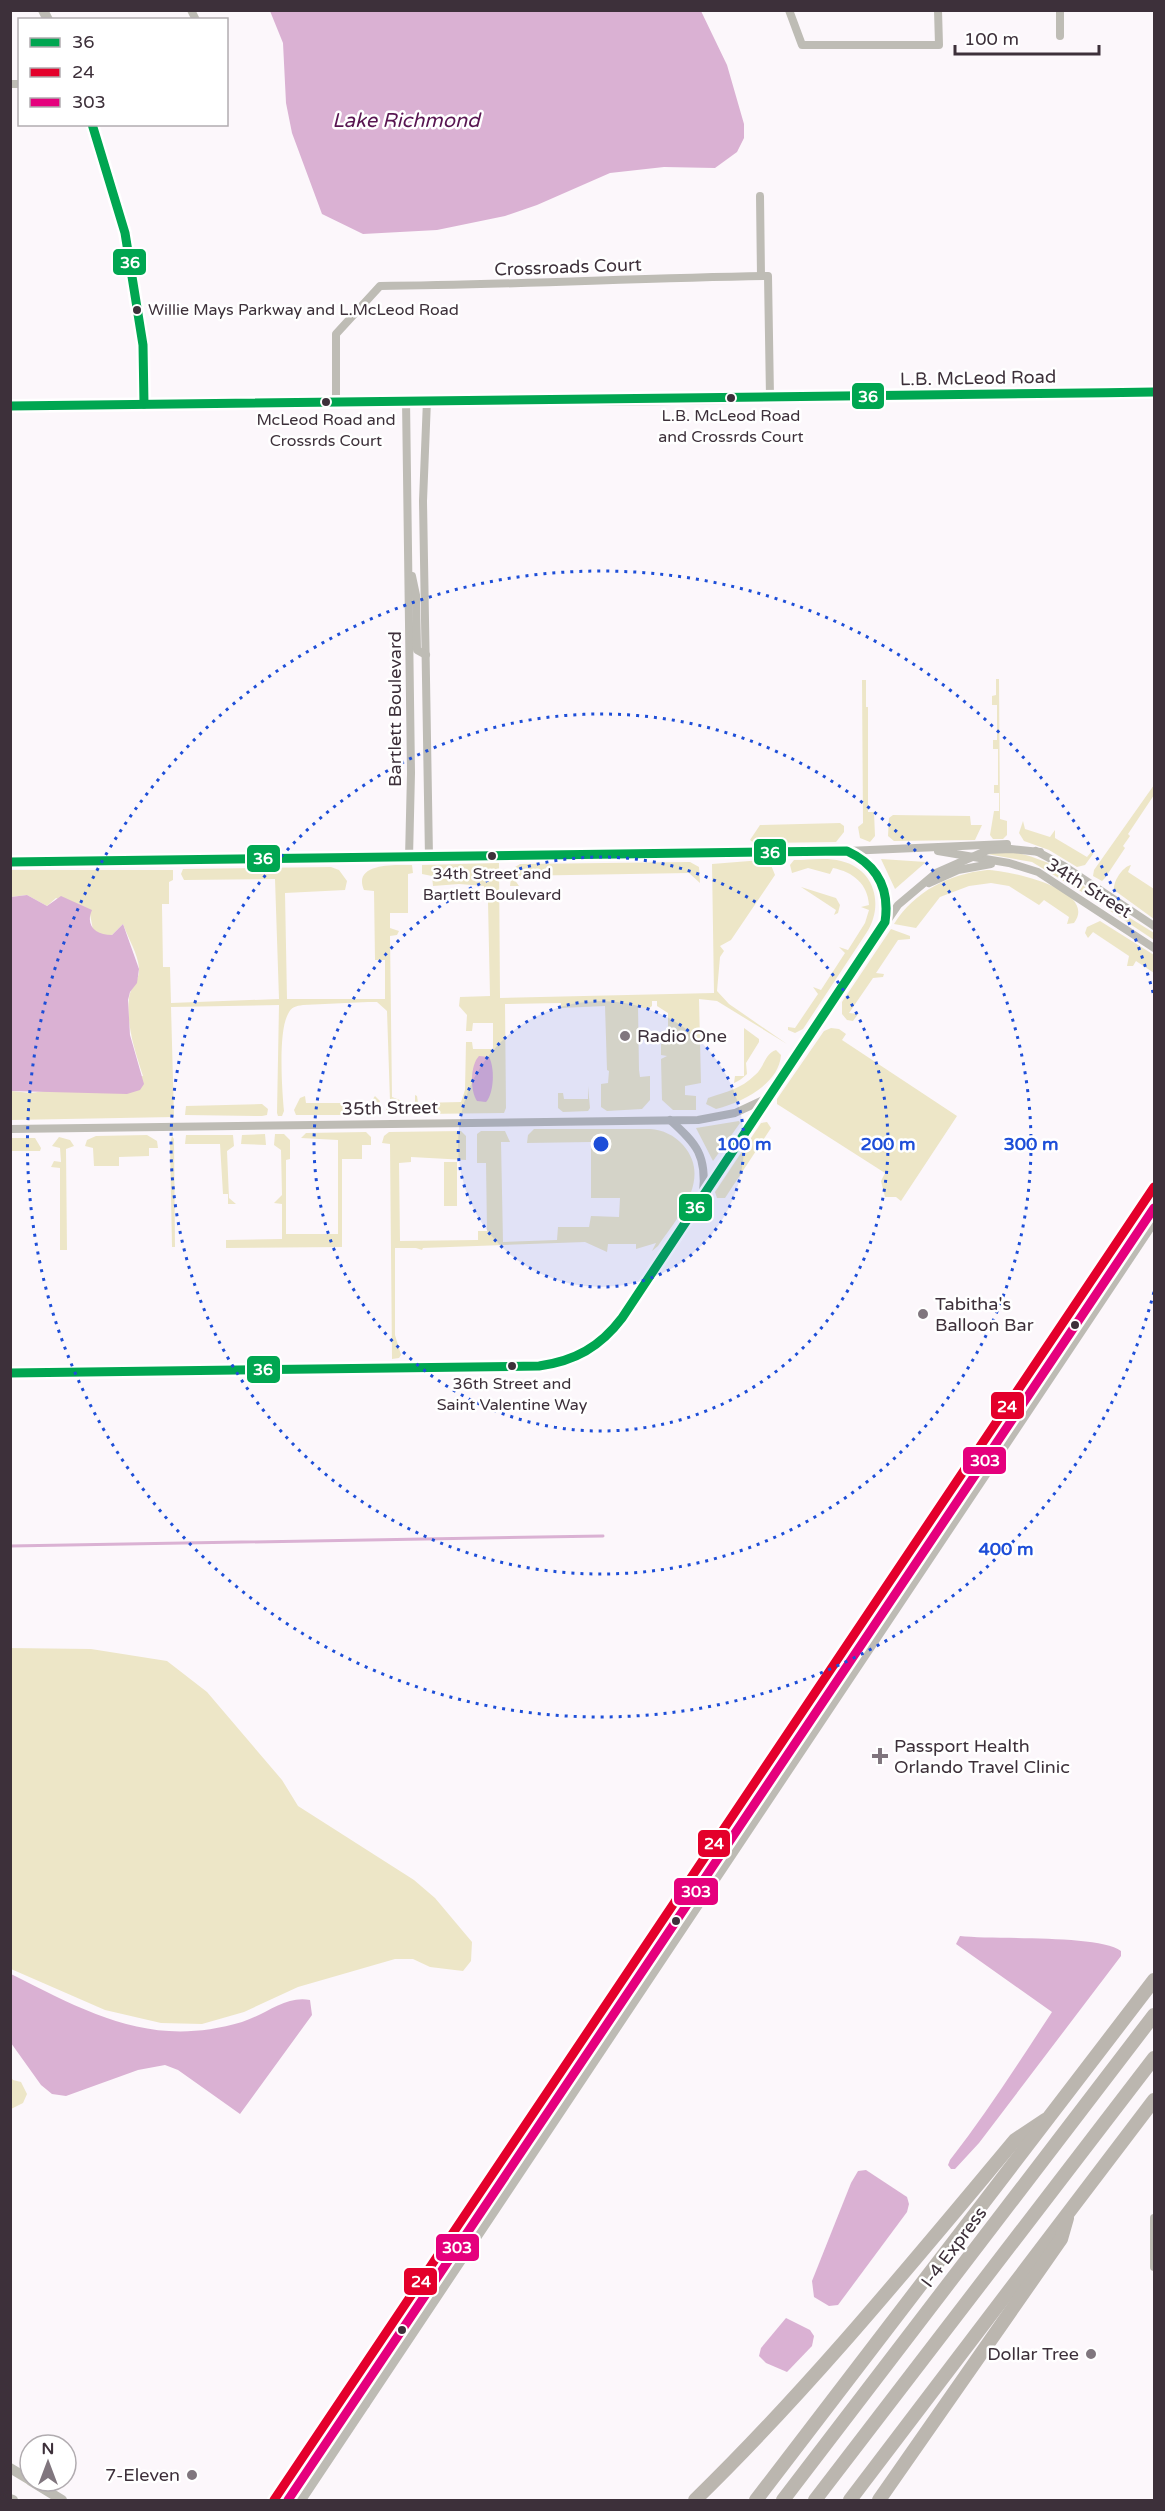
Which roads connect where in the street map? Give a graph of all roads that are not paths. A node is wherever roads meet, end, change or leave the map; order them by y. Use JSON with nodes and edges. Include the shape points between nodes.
{"nodes":[{"id":1,"x":789,"y":10,"type":"edge"},
{"id":2,"x":938,"y":10,"type":"edge"},
{"id":3,"x":1060,"y":10,"type":"edge"},
{"id":4,"x":1060,"y":36,"type":"dead end"},
{"id":5,"x":94,"y":126,"type":"edge"},
{"id":6,"x":760,"y":196,"type":"dead end"},
{"id":7,"x":760,"y":276,"type":"junction"},
{"id":8,"x":1155,"y":392,"type":"edge"},
{"id":9,"x":770,"y":397,"type":"junction"},
{"id":10,"x":406,"y":400,"type":"junction"},
{"id":11,"x":427,"y":400,"type":"junction"},
{"id":12,"x":336,"y":401,"type":"junction"},
{"id":13,"x":144,"y":404,"type":"junction"},
{"id":14,"x":10,"y":406,"type":"edge"},
{"id":15,"x":408,"y":560,"type":"junction"},
{"id":16,"x":426,"y":655,"type":"junction"},
{"id":17,"x":931,"y":849,"type":"junction"},
{"id":18,"x":847,"y":851,"type":"junction"},
{"id":19,"x":1040,"y":852,"type":"junction"},
{"id":20,"x":429,"y":857,"type":"junction"},
{"id":21,"x":409,"y":858,"type":"junction"},
{"id":22,"x":969,"y":858,"type":"junction"},
{"id":23,"x":10,"y":862,"type":"edge"},
{"id":24,"x":997,"y":863,"type":"junction"},
{"id":25,"x":911,"y":892,"type":"junction"},
{"id":26,"x":885,"y":922,"type":"junction"},
{"id":27,"x":1155,"y":926,"type":"edge"},
{"id":28,"x":1155,"y":948,"type":"edge"},
{"id":29,"x":766,"y":1098,"type":"junction"},
{"id":30,"x":670,"y":1120,"type":"junction"},
{"id":31,"x":10,"y":1129,"type":"edge"},
{"id":32,"x":1155,"y":1187,"type":"edge"},
{"id":33,"x":702,"y":1195,"type":"junction"},
{"id":34,"x":1155,"y":1221,"type":"edge"},
{"id":35,"x":1091,"y":1281,"type":"junction"},
{"id":36,"x":1107,"y":1292,"type":"junction"},
{"id":37,"x":10,"y":1373,"type":"edge"},
{"id":38,"x":998,"y":1420,"type":"junction"},
{"id":39,"x":1016,"y":1429,"type":"junction"},
{"id":40,"x":798,"y":1719,"type":"junction"},
{"id":41,"x":815,"y":1731,"type":"junction"},
{"id":42,"x":687,"y":1886,"type":"junction"},
{"id":43,"x":704,"y":1899,"type":"junction"},
{"id":44,"x":1155,"y":1980,"type":"edge"},
{"id":45,"x":1155,"y":2015,"type":"edge"},
{"id":46,"x":1155,"y":2058,"type":"edge"},
{"id":47,"x":1155,"y":2100,"type":"edge"},
{"id":48,"x":1055,"y":2114,"type":"junction"},
{"id":49,"x":1070,"y":2209,"type":"junction"},
{"id":50,"x":1155,"y":2218,"type":"edge"},
{"id":51,"x":1155,"y":2267,"type":"edge"},
{"id":52,"x":365,"y":2364,"type":"junction"},
{"id":53,"x":365,"y":2404,"type":"junction"},
{"id":54,"x":274,"y":2500,"type":"edge"},
{"id":55,"x":301,"y":2500,"type":"edge"},
{"id":56,"x":695,"y":2500,"type":"edge"},
{"id":57,"x":756,"y":2500,"type":"edge"},
{"id":58,"x":783,"y":2500,"type":"edge"},
{"id":59,"x":815,"y":2500,"type":"edge"},
{"id":60,"x":850,"y":2500,"type":"edge"},
{"id":61,"x":879,"y":2500,"type":"edge"}],
"edges":[{"from":1,"to":2,"type":"street","via":[[802,45],[939,45]]},
{"from":3,"to":4,"type":"street"},
{"from":5,"to":13,"type":"street","via":[[125,233],[143,345]]},
{"from":6,"to":7,"type":"street"},
{"from":7,"to":9,"type":"street","via":[[768,276]]},
{"from":7,"to":12,"type":"street","name":"Crossroads Court","via":[[380,286],[336,334]]},
{"from":8,"to":9,"type":"street","name":"L.B. McLeod Road"},
{"from":9,"to":11,"type":"street","name":"L.B. McLeod Road"},
{"from":10,"to":11,"type":"street","name":"L.B. McLeod Road"},
{"from":10,"to":12,"type":"street","name":"L.B. McLeod Road"},
{"from":10,"to":15,"type":"street","name":"Bartlett Boulevard"},
{"from":11,"to":16,"type":"street","name":"Bartlett Boulevard","via":[[423,470]]},
{"from":12,"to":13,"type":"street","name":"L.B. McLeod Road"},
{"from":13,"to":14,"type":"street","name":"L.B. McLeod Road"},
{"from":15,"to":16,"type":"street","name":"Bartlett Boulevard","via":[[416,595],[417,650]]},
{"from":15,"to":21,"type":"street","name":"Bartlett Boulevard"},
{"from":16,"to":20,"type":"street","name":"Bartlett Boulevard"},
{"from":17,"to":18,"type":"street","name":"34th Street"},
{"from":17,"to":19,"type":"street","name":"34th Street","via":[[996,843]]},
{"from":17,"to":22,"type":"street","name":"34th Street"},
{"from":18,"to":20,"type":"street","name":"34th Street"},
{"from":18,"to":26,"type":"street","via":[[867,861],[883,883],[889,908]]},
{"from":19,"to":22,"type":"street","name":"34th Street","via":[[998,848]]},
{"from":19,"to":27,"type":"street","name":"34th Street"},
{"from":20,"to":21,"type":"street","name":"34th Street"},
{"from":21,"to":23,"type":"street","name":"34th Street"},
{"from":22,"to":24,"type":"street","name":"34th Street"},
{"from":22,"to":25,"type":"street","name":"34th Street","via":[[936,873]]},
{"from":24,"to":25,"type":"street","via":[[958,870]]},
{"from":24,"to":28,"type":"street","name":"34th Street","via":[[1038,872]]},
{"from":25,"to":26,"type":"street"},
{"from":26,"to":29,"type":"street"},
{"from":29,"to":30,"type":"street","name":"35th Street","via":[[717,1118]]},
{"from":29,"to":33,"type":"street"},
{"from":30,"to":31,"type":"street","name":"35th Street"},
{"from":30,"to":33,"type":"street","via":[[689,1137],[703,1160]]},
{"from":32,"to":35,"type":"street"},
{"from":33,"to":37,"type":"street","via":[[616,1327],[581,1356],[539,1366]]},
{"from":34,"to":36,"type":"street"},
{"from":35,"to":36,"type":"street"},
{"from":35,"to":38,"type":"street"},
{"from":36,"to":39,"type":"street"},
{"from":38,"to":39,"type":"street"},
{"from":38,"to":40,"type":"street"},
{"from":39,"to":41,"type":"street"},
{"from":40,"to":41,"type":"street"},
{"from":40,"to":42,"type":"street"},
{"from":41,"to":43,"type":"street"},
{"from":42,"to":43,"type":"street"},
{"from":42,"to":52,"type":"street"},
{"from":43,"to":53,"type":"street"},
{"from":44,"to":48,"type":"highway"},
{"from":45,"to":58,"type":"highway","name":"I-4 Express"},
{"from":46,"to":59,"type":"highway"},
{"from":47,"to":49,"type":"highway"},
{"from":48,"to":56,"type":"highway","via":[[1015,2140],[834,2354],[753,2444]]},
{"from":48,"to":57,"type":"highway"},
{"from":49,"to":60,"type":"highway"},
{"from":49,"to":61,"type":"highway","via":[[1061,2239]]},
{"from":50,"to":51,"type":"street"},
{"from":52,"to":53,"type":"street"},
{"from":52,"to":54,"type":"street"},
{"from":53,"to":55,"type":"street"}]}
